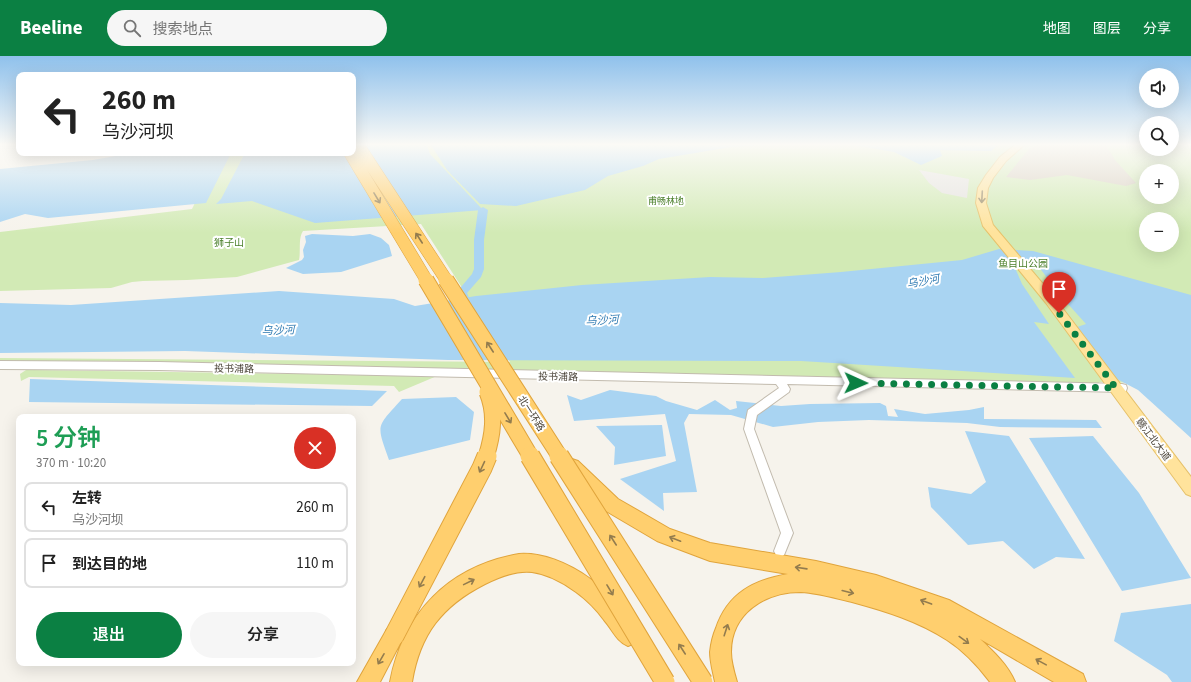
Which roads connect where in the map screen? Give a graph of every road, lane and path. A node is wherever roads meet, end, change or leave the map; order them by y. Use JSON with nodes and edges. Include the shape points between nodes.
{"nodes":[{"id":1,"x":363,"y":174,"type":"edge"},
{"id":2,"x":377,"y":174,"type":"edge"},
{"id":3,"x":990,"y":174,"type":"edge"},
{"id":4,"x":999,"y":174,"type":"edge"},
{"id":5,"x":1030,"y":270,"type":"junction"},
{"id":6,"x":447,"y":315,"type":"junction"},
{"id":7,"x":0,"y":366,"type":"edge"},
{"id":8,"x":779,"y":381,"type":"junction"},
{"id":9,"x":1120,"y":388,"type":"junction"},
{"id":10,"x":552,"y":445,"type":"junction"},
{"id":11,"x":1191,"y":478,"type":"edge"},
{"id":12,"x":1191,"y":489,"type":"edge"},
{"id":13,"x":780,"y":551,"type":"dead end"},
{"id":14,"x":404,"y":638,"type":"junction"},
{"id":15,"x":368,"y":682,"type":"edge"},
{"id":16,"x":402,"y":682,"type":"edge"},
{"id":17,"x":658,"y":682,"type":"edge"},
{"id":18,"x":664,"y":682,"type":"edge"},
{"id":19,"x":704,"y":682,"type":"edge"},
{"id":20,"x":726,"y":682,"type":"edge"},
{"id":21,"x":1004,"y":682,"type":"edge"},
{"id":22,"x":1075,"y":682,"type":"edge"}],
"edges":[{"from":1,"to":6,"type":"highway","one_way":true,"bridge":true},
{"from":10,"to":2,"type":"highway","name":"北一环路","one_way":true,"bridge":true},
{"from":3,"to":5,"type":"main road","one_way":true,"via":[[983,188],[981,203],[988,226]]},
{"from":4,"to":5,"type":"main road","via":[[990,194],[990,207],[1000,229],[1018,250]]},
{"from":5,"to":9,"type":"main road"},
{"from":6,"to":14,"type":"highway","one_way":true,"bridge":true,"via":[[454,338],[488,394],[492,409],[493,434],[482,468]]},
{"from":6,"to":18,"type":"highway","one_way":true,"bridge":true},
{"from":7,"to":8,"type":"street","name":"投书浦路","via":[[159,366]]},
{"from":8,"to":9,"type":"street","name":"投书浦路"},
{"from":8,"to":13,"type":"street","via":[[785,389],[752,414],[749,429],[787,533]]},
{"from":9,"to":11,"type":"main road","name":"赣江北大道","via":[[1133,401]]},
{"from":9,"to":12,"type":"main road","name":"赣江北大道"},
{"from":19,"to":10,"type":"highway","name":"北一环路","one_way":true,"bridge":true},
{"from":22,"to":10,"type":"highway","one_way":true,"bridge":true,"via":[[949,610],[876,584],[816,570],[710,552],[664,535],[612,505]]},
{"from":14,"to":15,"type":"highway","one_way":true},
{"from":14,"to":16,"type":"highway"},
{"from":14,"to":17,"type":"highway","one_way":true,"via":[[460,586],[499,567],[531,563],[562,572],[584,584],[621,626]]},
{"from":20,"to":21,"type":"highway","one_way":true,"via":[[720,654],[732,614],[746,600],[763,589],[801,583],[829,587],[921,614],[948,628],[973,646]]}]}
